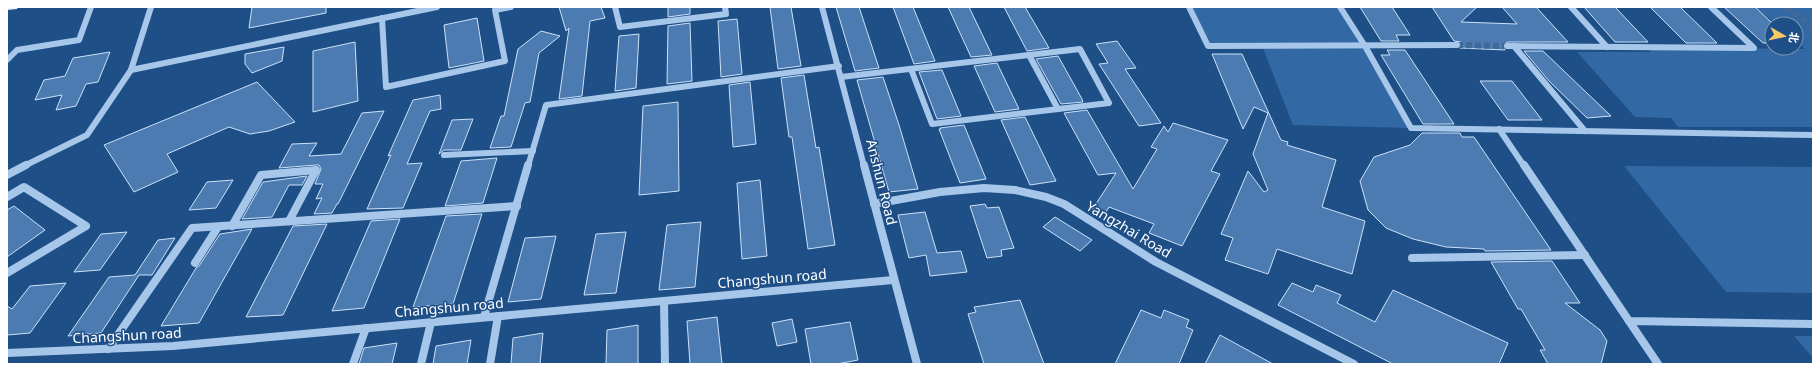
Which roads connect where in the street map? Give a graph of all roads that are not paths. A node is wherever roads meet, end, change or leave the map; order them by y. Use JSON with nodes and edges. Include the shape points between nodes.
{"nodes":[{"id":1,"x":14,"y":7,"type":"edge"},
{"id":2,"x":91,"y":7,"type":"edge"},
{"id":3,"x":151,"y":7,"type":"edge"},
{"id":4,"x":437,"y":7,"type":"edge"},
{"id":5,"x":511,"y":7,"type":"edge"},
{"id":6,"x":615,"y":7,"type":"edge"},
{"id":7,"x":725,"y":7,"type":"edge"},
{"id":8,"x":822,"y":7,"type":"edge"},
{"id":9,"x":1189,"y":7,"type":"edge"},
{"id":10,"x":1340,"y":7,"type":"edge"},
{"id":11,"x":1571,"y":7,"type":"edge"},
{"id":12,"x":1711,"y":7,"type":"edge"},
{"id":13,"x":11,"y":8,"type":"edge"},
{"id":14,"x":7,"y":9,"type":"edge"},
{"id":15,"x":382,"y":18,"type":"junction"},
{"id":16,"x":1365,"y":46,"type":"junction"},
{"id":17,"x":1457,"y":46,"type":"tunnel mouth"},
{"id":18,"x":1607,"y":47,"type":"junction"},
{"id":19,"x":1030,"y":55,"type":"junction"},
{"id":20,"x":7,"y":60,"type":"edge"},
{"id":21,"x":839,"y":66,"type":"junction"},
{"id":22,"x":911,"y":69,"type":"junction"},
{"id":23,"x":131,"y":70,"type":"junction"},
{"id":24,"x":842,"y":77,"type":"junction"},
{"id":25,"x":1058,"y":109,"type":"junction"},
{"id":26,"x":1499,"y":129,"type":"junction"},
{"id":27,"x":1585,"y":131,"type":"junction"},
{"id":28,"x":1813,"y":135,"type":"edge"},
{"id":29,"x":533,"y":150,"type":"junction"},
{"id":30,"x":444,"y":155,"type":"dead end"},
{"id":31,"x":7,"y":175,"type":"edge"},
{"id":32,"x":7,"y":197,"type":"edge"},
{"id":33,"x":874,"y":204,"type":"junction"},
{"id":34,"x":517,"y":206,"type":"junction"},
{"id":35,"x":289,"y":221,"type":"junction"},
{"id":36,"x":232,"y":226,"type":"junction"},
{"id":37,"x":218,"y":227,"type":"junction"},
{"id":38,"x":1584,"y":255,"type":"junction"},
{"id":39,"x":1412,"y":258,"type":"dead end"},
{"id":40,"x":195,"y":263,"type":"dead end"},
{"id":41,"x":7,"y":273,"type":"edge"},
{"id":42,"x":894,"y":280,"type":"junction"},
{"id":43,"x":664,"y":301,"type":"junction"},
{"id":44,"x":498,"y":316,"type":"junction"},
{"id":45,"x":484,"y":317,"type":"junction"},
{"id":46,"x":1629,"y":321,"type":"junction"},
{"id":47,"x":430,"y":322,"type":"junction"},
{"id":48,"x":1813,"y":324,"type":"edge"},
{"id":49,"x":366,"y":328,"type":"junction"},
{"id":50,"x":108,"y":349,"type":"junction"},
{"id":51,"x":8,"y":356,"type":"edge"},
{"id":52,"x":352,"y":364,"type":"edge"},
{"id":53,"x":421,"y":364,"type":"edge"},
{"id":54,"x":490,"y":364,"type":"edge"},
{"id":55,"x":665,"y":364,"type":"edge"},
{"id":56,"x":917,"y":364,"type":"edge"},
{"id":57,"x":1354,"y":364,"type":"edge"},
{"id":58,"x":1658,"y":364,"type":"edge"}],
"edges":[{"from":1,"to":13,"type":"main road"},
{"from":2,"to":20,"type":"street","via":[[79,40],[17,50]]},
{"from":3,"to":23,"type":"street"},
{"from":4,"to":15,"type":"street"},
{"from":5,"to":15,"type":"street","via":[[495,10],[505,61],[386,87]]},
{"from":6,"to":7,"type":"street","via":[[620,27],[726,14]]},
{"from":8,"to":21,"type":"street","name":"Anshun Road"},
{"from":9,"to":16,"type":"street","via":[[1208,46]]},
{"from":10,"to":16,"type":"street"},
{"from":11,"to":18,"type":"street"},
{"from":12,"to":18,"type":"street","via":[[1754,48]]},
{"from":13,"to":14,"type":"main road"},
{"from":15,"to":23,"type":"street"},
{"from":16,"to":17,"type":"street"},
{"from":16,"to":26,"type":"street","via":[[1411,128]]},
{"from":18,"to":27,"type":"street","via":[[1511,46]]},
{"from":19,"to":22,"type":"street"},
{"from":19,"to":25,"type":"street"},
{"from":19,"to":25,"type":"street","via":[[1080,49],[1109,103]]},
{"from":21,"to":24,"type":"street","name":"Anshun Road"},
{"from":21,"to":29,"type":"street","via":[[546,105]]},
{"from":22,"to":24,"type":"street"},
{"from":22,"to":25,"type":"street","via":[[932,124]]},
{"from":23,"to":31,"type":"street","via":[[87,135]]},
{"from":24,"to":33,"type":"street","name":"Anshun Road"},
{"from":26,"to":27,"type":"street"},
{"from":26,"to":38,"type":"street"},
{"from":27,"to":28,"type":"street"},
{"from":29,"to":30,"type":"street"},
{"from":29,"to":34,"type":"street"},
{"from":32,"to":41,"type":"street","via":[[24,187],[86,226]]},
{"from":33,"to":42,"type":"street","name":"Anshun Road"},
{"from":33,"to":57,"type":"street","name":"Yangzhai Road","via":[[940,192],[984,188],[1015,190],[1046,197],[1064,204],[1156,262]]},
{"from":34,"to":35,"type":"street"},
{"from":34,"to":45,"type":"street"},
{"from":35,"to":36,"type":"street"},
{"from":35,"to":36,"type":"street","via":[[316,170],[261,175]]},
{"from":36,"to":37,"type":"street"},
{"from":37,"to":40,"type":"street"},
{"from":37,"to":50,"type":"street","via":[[192,228]]},
{"from":38,"to":39,"type":"street"},
{"from":38,"to":46,"type":"street"},
{"from":42,"to":43,"type":"street","name":"Changshun road"},
{"from":42,"to":56,"type":"street","name":"Anshun Road"},
{"from":43,"to":44,"type":"street","name":"Changshun road"},
{"from":43,"to":55,"type":"street"},
{"from":44,"to":45,"type":"street","name":"Changshun road"},
{"from":44,"to":54,"type":"street"},
{"from":45,"to":47,"type":"street","name":"Changshun road"},
{"from":46,"to":48,"type":"street"},
{"from":46,"to":58,"type":"street"},
{"from":47,"to":49,"type":"street","name":"Changshun road"},
{"from":47,"to":53,"type":"street"},
{"from":49,"to":50,"type":"street","name":"Changshun road","via":[[172,346]]},
{"from":49,"to":52,"type":"street"},
{"from":50,"to":51,"type":"street","name":"Changshun road"}]}
